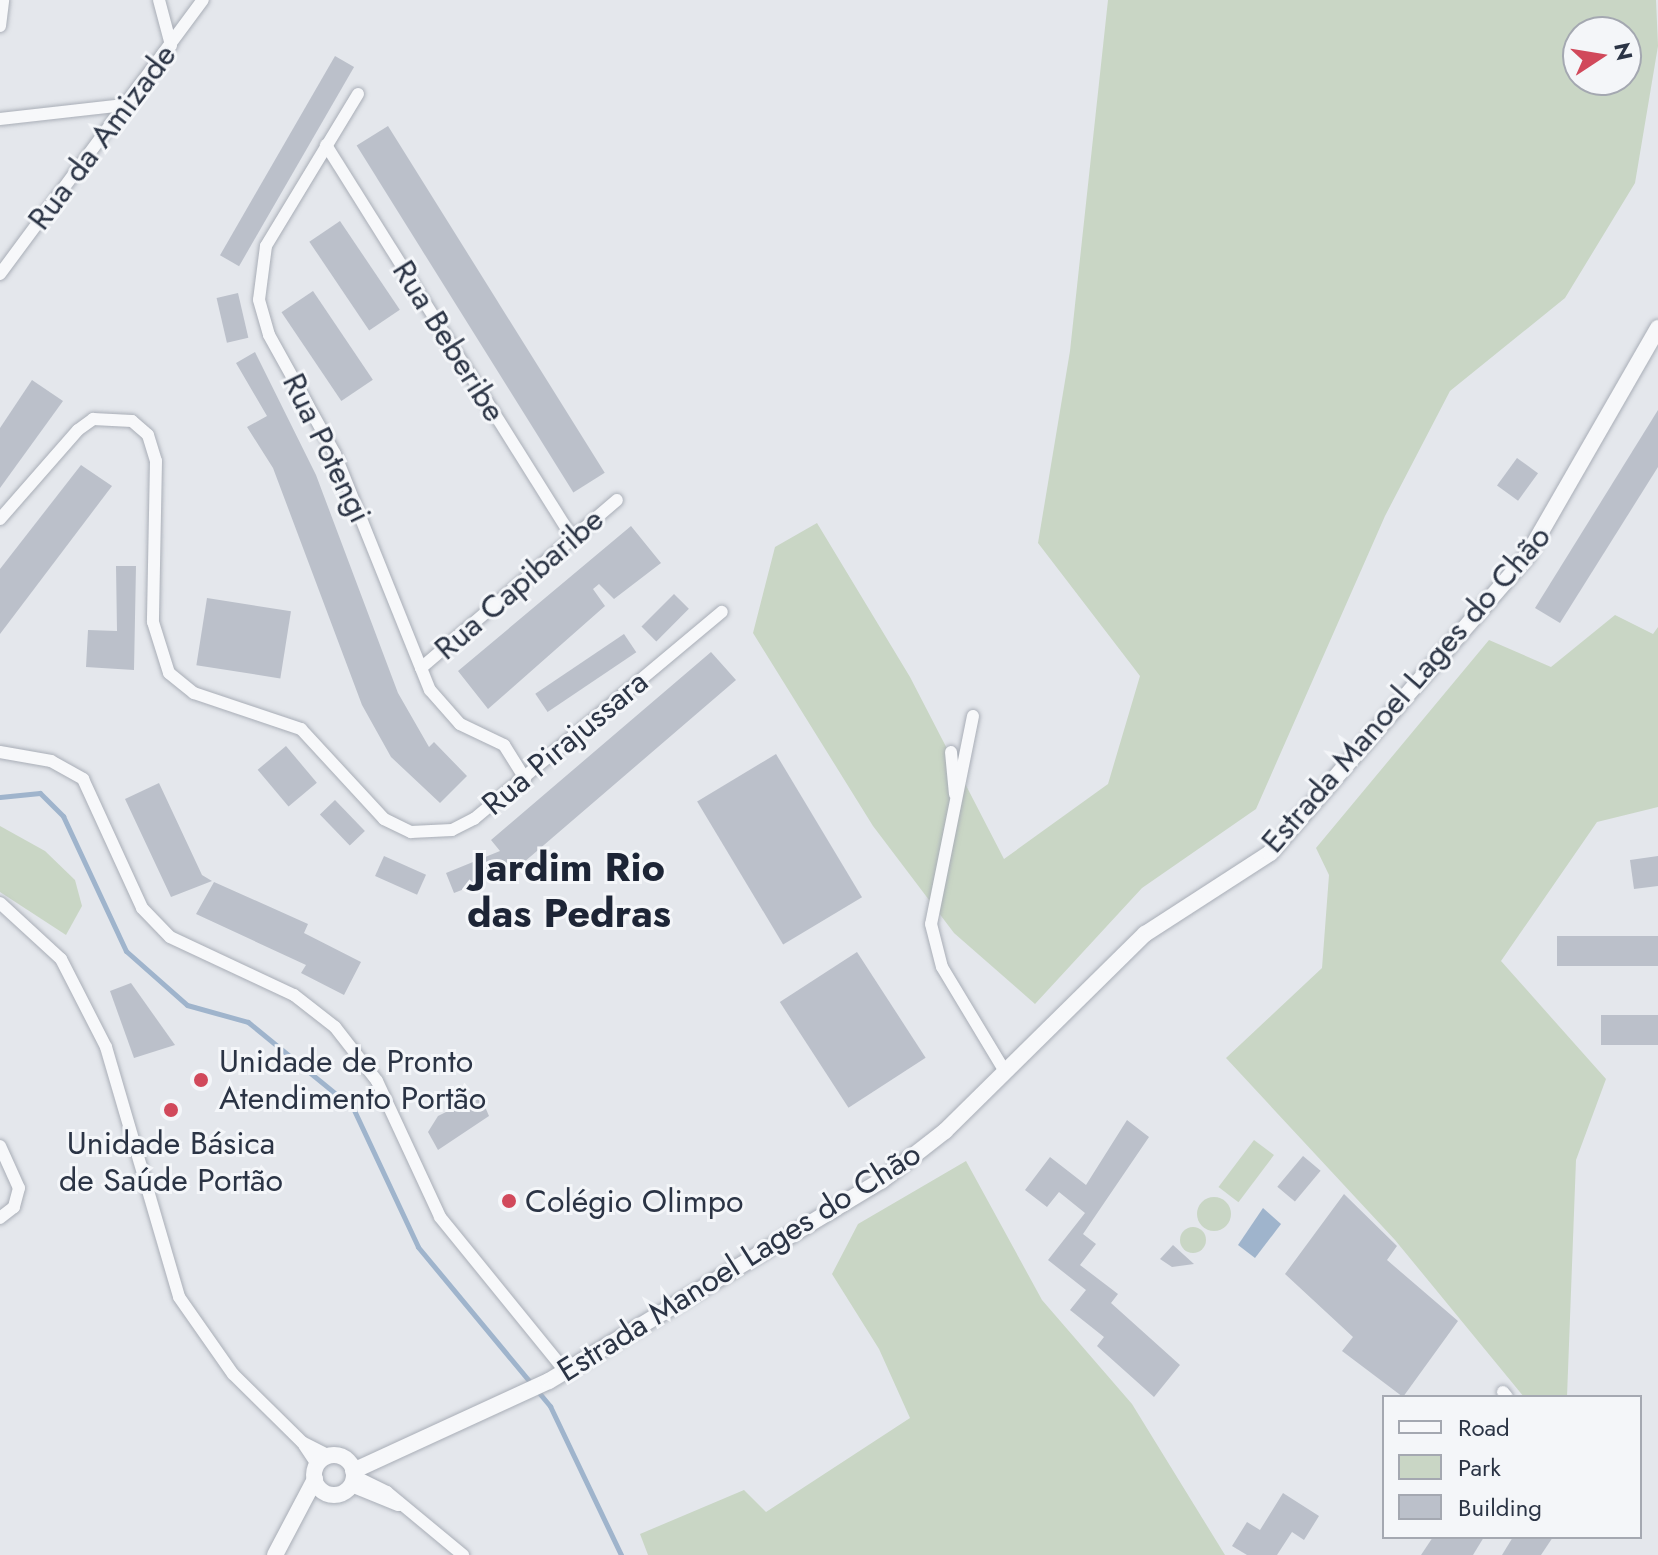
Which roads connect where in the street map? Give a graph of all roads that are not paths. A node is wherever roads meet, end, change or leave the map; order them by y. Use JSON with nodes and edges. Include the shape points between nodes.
{"nodes":[{"id":1,"x":3,"y":0,"type":"edge"},
{"id":2,"x":159,"y":0,"type":"edge"},
{"id":3,"x":203,"y":0,"type":"edge"},
{"id":4,"x":0,"y":26,"type":"edge"},
{"id":5,"x":171,"y":45,"type":"junction"},
{"id":6,"x":358,"y":94,"type":"dead end"},
{"id":7,"x":124,"y":105,"type":"junction"},
{"id":8,"x":0,"y":119,"type":"edge"},
{"id":9,"x":326,"y":145,"type":"junction"},
{"id":10,"x":0,"y":274,"type":"edge"},
{"id":11,"x":1658,"y":328,"type":"edge"},
{"id":12,"x":617,"y":500,"type":"dead end"},
{"id":13,"x":0,"y":519,"type":"edge"},
{"id":14,"x":571,"y":536,"type":"junction"},
{"id":15,"x":722,"y":612,"type":"dead end"},
{"id":16,"x":421,"y":668,"type":"junction"},
{"id":17,"x":973,"y":716,"type":"dead end"},
{"id":18,"x":0,"y":752,"type":"edge"},
{"id":19,"x":951,"y":752,"type":"dead end"},
{"id":20,"x":525,"y":779,"type":"junction"},
{"id":21,"x":956,"y":813,"type":"junction"},
{"id":22,"x":0,"y":903,"type":"edge"},
{"id":23,"x":1003,"y":1068,"type":"junction"},
{"id":24,"x":0,"y":1146,"type":"edge"},
{"id":25,"x":0,"y":1218,"type":"edge"},
{"id":26,"x":566,"y":1372,"type":"junction"},
{"id":27,"x":338,"y":1470,"type":"junction"},
{"id":28,"x":327,"y":1493,"type":"junction"},
{"id":29,"x":289,"y":1530,"type":"junction"},
{"id":30,"x":275,"y":1555,"type":"edge"},
{"id":31,"x":463,"y":1555,"type":"edge"}],
"edges":[{"from":1,"to":4,"type":"street"},
{"from":2,"to":5,"type":"street"},
{"from":3,"to":5,"type":"street","name":"Rua da Amizade"},
{"from":5,"to":7,"type":"street","name":"Rua da Amizade"},
{"from":6,"to":9,"type":"street","name":"Rua Potengi"},
{"from":7,"to":8,"type":"street"},
{"from":7,"to":10,"type":"street","name":"Rua da Amizade"},
{"from":9,"to":14,"type":"street","name":"Rua Beberibe"},
{"from":9,"to":16,"type":"street","name":"Rua Potengi","via":[[266,246],[259,300],[269,335],[335,454]]},
{"from":11,"to":23,"type":"street","name":"Estrada Manoel Lages do Chão","via":[[1527,556],[1300,821],[1270,853],[1145,934]]},
{"from":12,"to":14,"type":"street","name":"Rua Capibaribe"},
{"from":13,"to":20,"type":"street","name":"Rua Pirajussara","via":[[78,430],[93,419],[132,421],[148,435],[156,461],[153,622],[169,673],[194,693],[301,729],[384,819],[411,832],[452,830]]},
{"from":14,"to":16,"type":"street","name":"Rua Capibaribe"},
{"from":15,"to":20,"type":"street","name":"Rua Pirajussara"},
{"from":16,"to":20,"type":"street","name":"Rua Potengi","via":[[445,711],[504,745]]},
{"from":17,"to":21,"type":"street"},
{"from":18,"to":26,"type":"street","via":[[51,761],[83,779],[142,908],[170,937],[294,995],[335,1027],[377,1081],[448,1229]]},
{"from":19,"to":21,"type":"street"},
{"from":21,"to":23,"type":"street","via":[[934,902],[935,944],[958,998]]},
{"from":22,"to":27,"type":"street","via":[[61,959],[99,1032],[179,1297],[233,1374]]},
{"from":23,"to":26,"type":"street","name":"Estrada Manoel Lages do Chão","via":[[945,1131],[881,1181]]},
{"from":24,"to":25,"type":"street","via":[[19,1198]]},
{"from":26,"to":27,"type":"street","name":"Estrada Manoel Lages do Chão"},
{"from":27,"to":28,"type":"street"},
{"from":27,"to":28,"type":"street","name":"Estrada Manoel Lages do Chão"},
{"from":27,"to":29,"type":"street"},
{"from":27,"to":31,"type":"street","via":[[401,1507]]},
{"from":28,"to":29,"type":"street"},
{"from":29,"to":30,"type":"street"}]}
